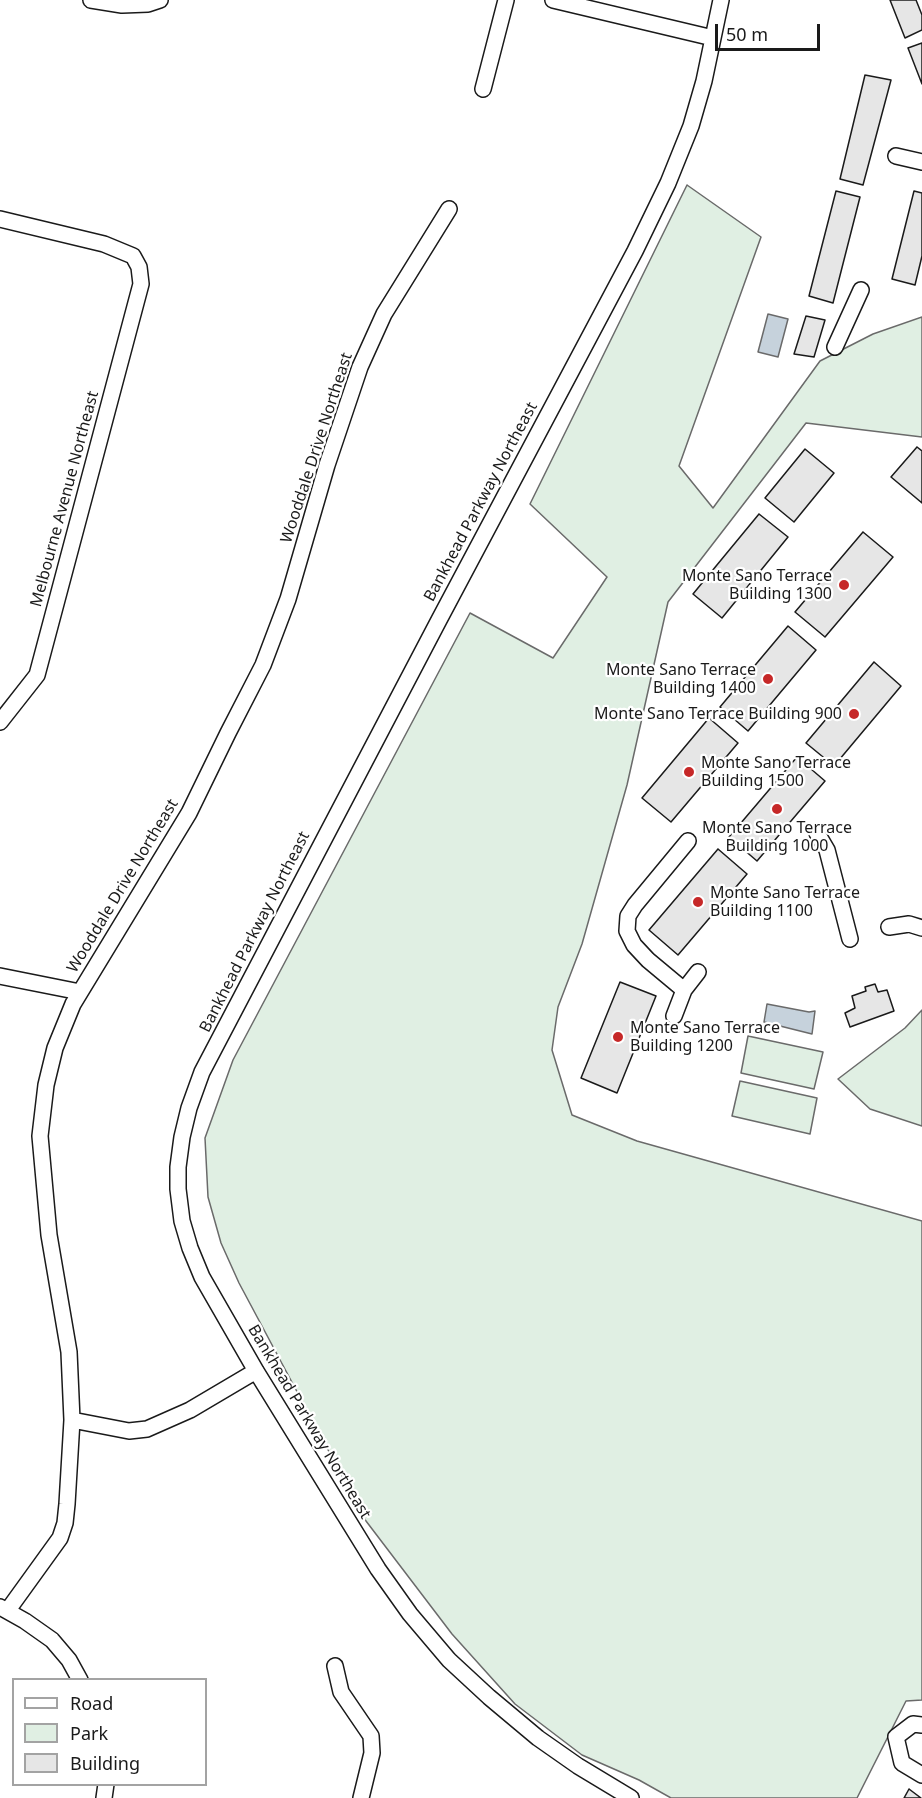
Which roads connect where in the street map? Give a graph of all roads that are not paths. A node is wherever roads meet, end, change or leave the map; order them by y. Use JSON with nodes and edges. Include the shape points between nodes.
{"nodes":[{"id":1,"x":91,"y":0,"type":"edge"},
{"id":2,"x":160,"y":0,"type":"edge"},
{"id":3,"x":506,"y":0,"type":"edge"},
{"id":4,"x":553,"y":0,"type":"edge"},
{"id":5,"x":721,"y":0,"type":"edge"},
{"id":6,"x":713,"y":38,"type":"junction"},
{"id":7,"x":483,"y":89,"type":"dead end"},
{"id":8,"x":896,"y":156,"type":"dead end"},
{"id":9,"x":922,"y":162,"type":"edge"},
{"id":10,"x":449,"y":208,"type":"dead end"},
{"id":11,"x":0,"y":219,"type":"edge"},
{"id":12,"x":861,"y":290,"type":"dead end"},
{"id":13,"x":835,"y":347,"type":"dead end"},
{"id":14,"x":0,"y":722,"type":"edge"},
{"id":15,"x":817,"y":833,"type":"dead end"},
{"id":16,"x":688,"y":841,"type":"dead end"},
{"id":17,"x":890,"y":927,"type":"dead end"},
{"id":18,"x":922,"y":928,"type":"edge"},
{"id":19,"x":850,"y":939,"type":"dead end"},
{"id":20,"x":698,"y":972,"type":"dead end"},
{"id":21,"x":0,"y":976,"type":"edge"},
{"id":22,"x":684,"y":990,"type":"junction"},
{"id":23,"x":80,"y":992,"type":"junction"},
{"id":24,"x":674,"y":1016,"type":"dead end"},
{"id":25,"x":255,"y":1371,"type":"junction"},
{"id":26,"x":72,"y":1420,"type":"junction"},
{"id":27,"x":4,"y":1609,"type":"edge"},
{"id":28,"x":335,"y":1666,"type":"dead end"},
{"id":29,"x":79,"y":1678,"type":"edge"},
{"id":30,"x":922,"y":1725,"type":"edge"},
{"id":31,"x":922,"y":1775,"type":"edge"},
{"id":32,"x":361,"y":1798,"type":"edge"},
{"id":33,"x":631,"y":1798,"type":"edge"}],
"edges":[{"from":1,"to":2,"type":"street","via":[[122,5]]},
{"from":3,"to":7,"type":"street"},
{"from":4,"to":6,"type":"street"},
{"from":5,"to":6,"type":"street","name":"Bankhead Parkway Northeast"},
{"from":6,"to":25,"type":"street","name":"Bankhead Parkway Northeast","via":[[691,126],[654,212],[202,1072],[189,1108],[178,1167],[182,1221],[202,1277]]},
{"from":8,"to":9,"type":"street"},
{"from":10,"to":23,"type":"street","name":"Wooddale Drive Northeast","via":[[384,314],[360,367],[288,599],[263,665],[189,813]]},
{"from":11,"to":14,"type":"street","name":"Melbourne Avenue Northeast","via":[[104,244],[133,256],[141,284],[37,675]]},
{"from":12,"to":13,"type":"street"},
{"from":15,"to":19,"type":"street","via":[[827,850]]},
{"from":16,"to":22,"type":"street","via":[[635,905],[628,916],[627,931],[648,960]]},
{"from":17,"to":18,"type":"street","via":[[909,924]]},
{"from":20,"to":22,"type":"street"},
{"from":21,"to":23,"type":"street"},
{"from":22,"to":24,"type":"street"},
{"from":23,"to":26,"type":"street","name":"Wooddale Drive Northeast","via":[[55,1048],[40,1136],[49,1235],[69,1353]]},
{"from":25,"to":26,"type":"street","via":[[190,1410],[147,1429],[129,1431]]},
{"from":25,"to":33,"type":"street","name":"Bankhead Parkway Northeast","via":[[378,1569],[449,1660],[538,1738]]},
{"from":26,"to":27,"type":"street","name":"Wooddale Drive Northeast","via":[[65,1523],[60,1538]]},
{"from":27,"to":29,"type":"street","via":[[52,1640]]},
{"from":28,"to":32,"type":"street","via":[[341,1692],[371,1736],[372,1753]]},
{"from":30,"to":31,"type":"street","via":[[913,1724],[896,1737],[902,1763]]}]}
